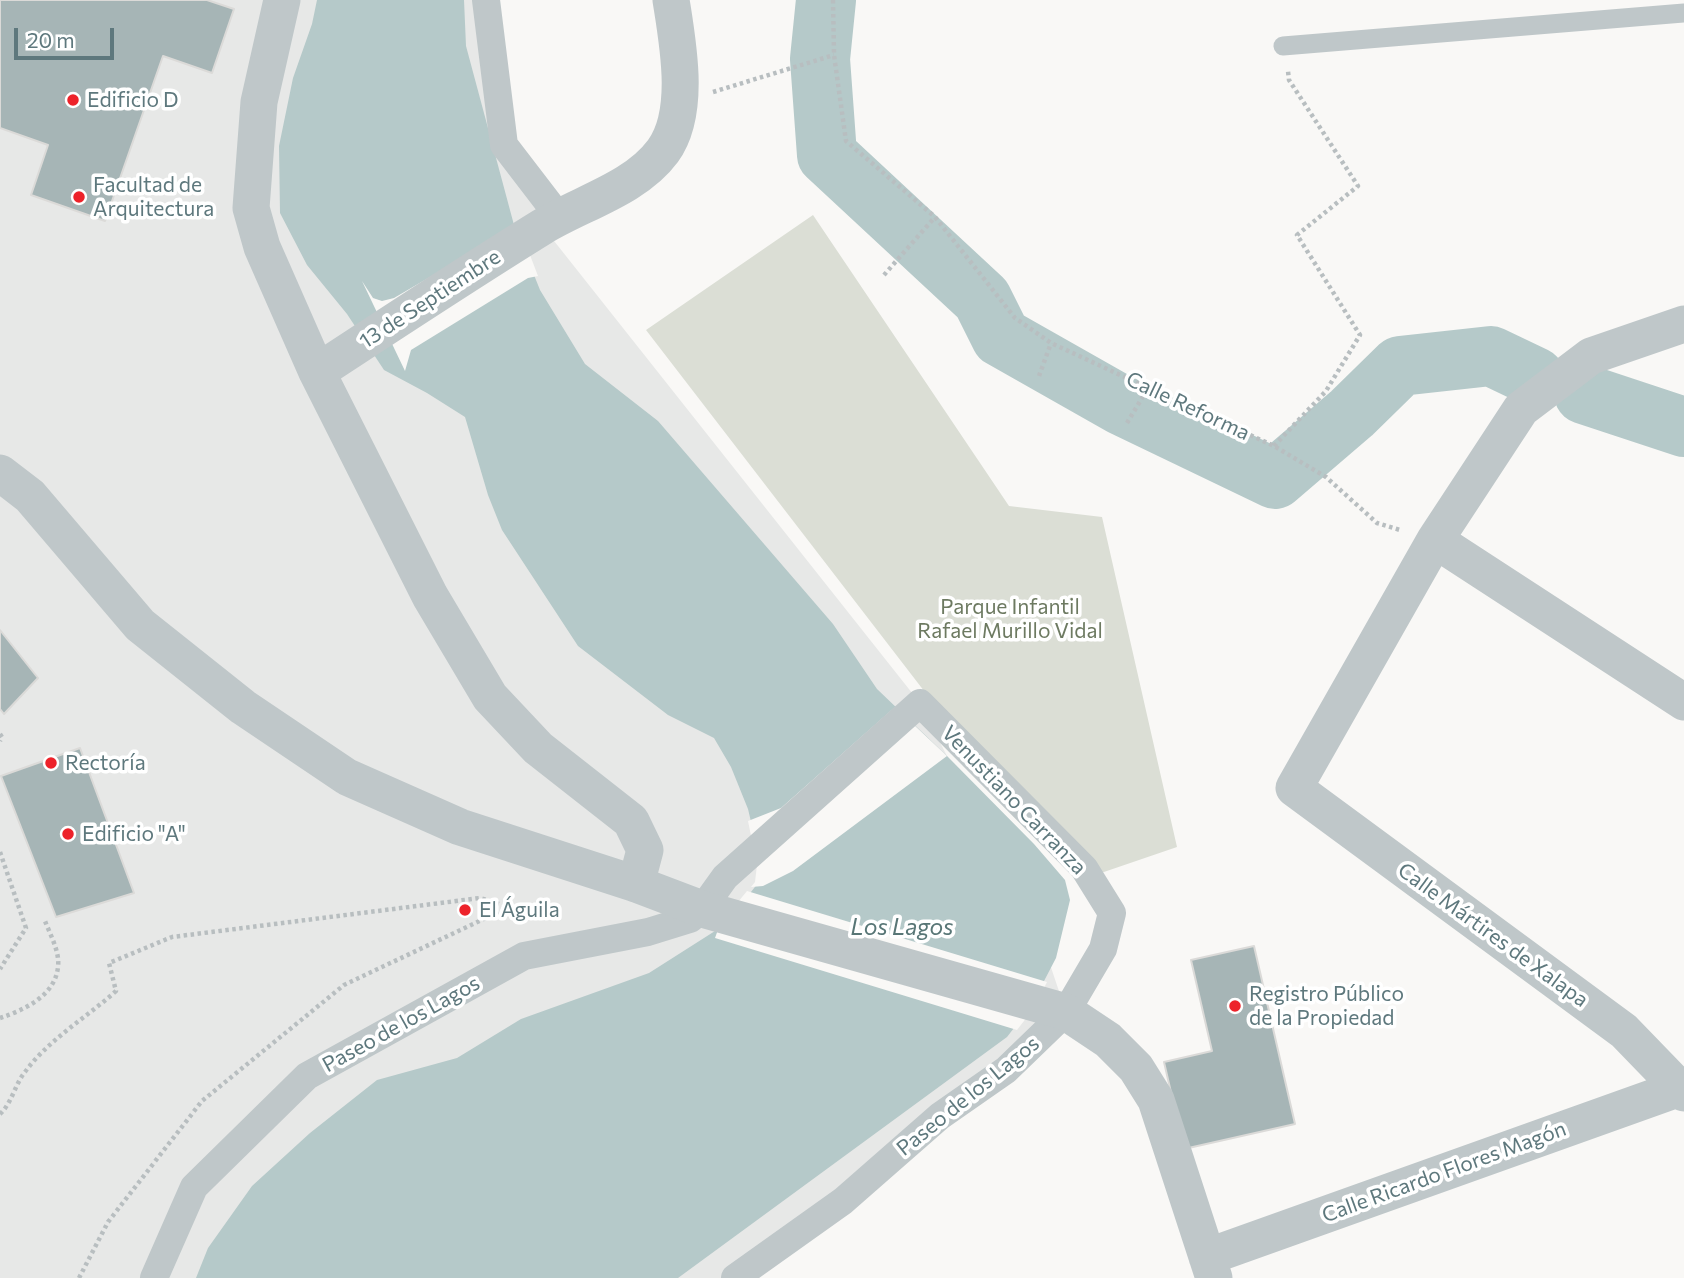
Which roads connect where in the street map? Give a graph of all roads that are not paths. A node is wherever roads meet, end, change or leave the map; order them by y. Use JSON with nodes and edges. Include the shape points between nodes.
{"nodes":[{"id":1,"x":282,"y":0,"type":"edge"},
{"id":2,"x":486,"y":0,"type":"edge"},
{"id":3,"x":671,"y":0,"type":"edge"},
{"id":4,"x":1684,"y":13,"type":"edge"},
{"id":5,"x":1283,"y":46,"type":"road end"},
{"id":6,"x":552,"y":222,"type":"junction"},
{"id":7,"x":1684,"y":324,"type":"edge"},
{"id":8,"x":329,"y":364,"type":"junction"},
{"id":9,"x":0,"y":473,"type":"edge"},
{"id":10,"x":1435,"y":540,"type":"junction"},
{"id":11,"x":1684,"y":702,"type":"edge"},
{"id":12,"x":914,"y":709,"type":"joint"},
{"id":13,"x":636,"y":884,"type":"junction"},
{"id":14,"x":713,"y":912,"type":"junction"},
{"id":15,"x":1056,"y":1009,"type":"junction"},
{"id":16,"x":1682,"y":1090,"type":"edge"},
{"id":17,"x":1211,"y":1267,"type":"edge"},
{"id":18,"x":154,"y":1278,"type":"edge"},
{"id":19,"x":735,"y":1278,"type":"edge"}],
"edges":[{"from":1,"to":8,"type":"street","via":[[259,103],[251,208],[262,247]]},
{"from":2,"to":6,"type":"street","via":[[504,145]]},
{"from":3,"to":6,"type":"street","name":"13 de Septiembre","via":[[680,59],[678,102],[677,122],[664,150],[638,176]]},
{"from":4,"to":5,"type":"lane"},
{"from":6,"to":8,"type":"street","name":"13 de Septiembre"},
{"from":7,"to":10,"type":"street","via":[[1591,356],[1521,409]]},
{"from":8,"to":13,"type":"street","via":[[430,596],[490,696],[538,748],[631,821],[645,850]]},
{"from":9,"to":13,"type":"street","via":[[30,495],[140,625],[243,707],[347,777],[460,827]]},
{"from":10,"to":11,"type":"street"},
{"from":10,"to":16,"type":"street","name":"Calle Mártires de Xalapa","via":[[1294,788],[1624,1031]]},
{"from":12,"to":14,"type":"street","name":"Paseo de los Lagos","via":[[726,877]]},
{"from":12,"to":15,"type":"street","name":"Venustiano Carranza","via":[[1084,868],[1112,913],[1103,949]]},
{"from":13,"to":14,"type":"street"},
{"from":14,"to":15,"type":"street"},
{"from":14,"to":18,"type":"street","name":"Paseo de los Lagos","via":[[649,932],[524,956],[307,1076],[194,1187]]},
{"from":15,"to":17,"type":"street","via":[[1108,1040],[1136,1068],[1156,1100]]},
{"from":15,"to":19,"type":"street","name":"Paseo de los Lagos","via":[[1006,1070],[940,1116],[843,1201]]},
{"from":16,"to":17,"type":"street","name":"Calle Ricardo Flores Magón"}]}
